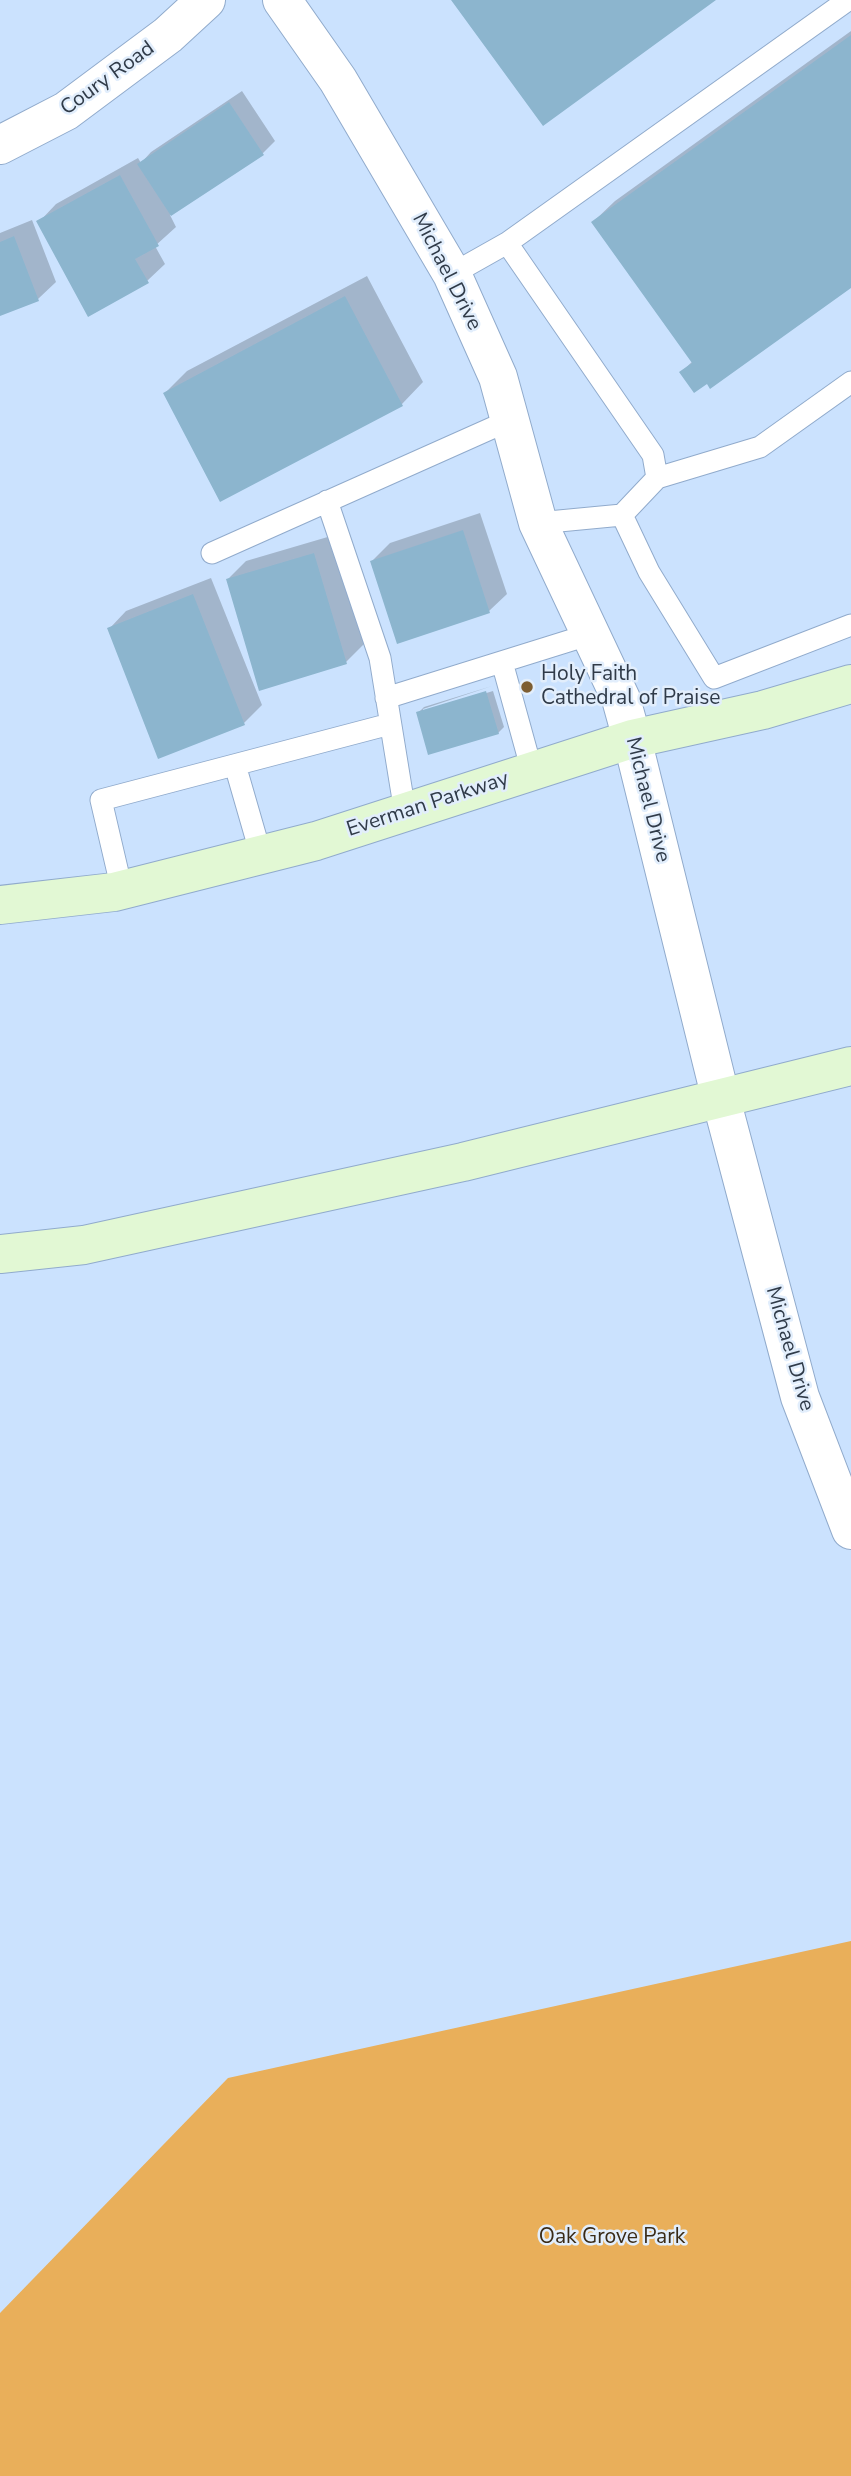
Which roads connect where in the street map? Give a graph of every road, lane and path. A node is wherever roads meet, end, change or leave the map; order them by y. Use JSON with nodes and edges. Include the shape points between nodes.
{"nodes":[{"id":1,"x":206,"y":0,"type":"edge"},
{"id":2,"x":282,"y":0,"type":"edge"},
{"id":3,"x":848,"y":0,"type":"edge"},
{"id":4,"x":0,"y":145,"type":"edge"},
{"id":5,"x":507,"y":243,"type":"junction"},
{"id":6,"x":452,"y":274,"type":"junction"},
{"id":7,"x":851,"y":382,"type":"edge"},
{"id":8,"x":510,"y":420,"type":"junction"},
{"id":9,"x":657,"y":478,"type":"junction"},
{"id":10,"x":327,"y":501,"type":"junction"},
{"id":11,"x":622,"y":515,"type":"junction"},
{"id":12,"x":538,"y":523,"type":"junction"},
{"id":13,"x":212,"y":553,"type":"dead end"},
{"id":14,"x":851,"y":625,"type":"edge"},
{"id":15,"x":591,"y":634,"type":"junction"},
{"id":16,"x":502,"y":662,"type":"junction"},
{"id":17,"x":851,"y":684,"type":"edge"},
{"id":18,"x":386,"y":698,"type":"junction"},
{"id":19,"x":390,"y":724,"type":"junction"},
{"id":20,"x":632,"y":739,"type":"junction"},
{"id":21,"x":235,"y":765,"type":"junction"},
{"id":22,"x":532,"y":771,"type":"junction"},
{"id":23,"x":405,"y":812,"type":"junction"},
{"id":24,"x":261,"y":855,"type":"junction"},
{"id":25,"x":121,"y":890,"type":"junction"},
{"id":26,"x":0,"y":905,"type":"edge"},
{"id":27,"x":851,"y":1066,"type":"edge"},
{"id":28,"x":721,"y":1099,"type":"junction"},
{"id":29,"x":0,"y":1254,"type":"edge"},
{"id":30,"x":851,"y":1530,"type":"edge"}],
"edges":[{"from":1,"to":4,"type":"street","name":"Coury Road","via":[[168,36],[66,111]]},
{"from":2,"to":6,"type":"street","name":"Michael Drive","via":[[338,80]]},
{"from":3,"to":5,"type":"lane"},
{"from":5,"to":6,"type":"lane"},
{"from":5,"to":9,"type":"lane","via":[[653,455]]},
{"from":6,"to":8,"type":"street","name":"Michael Drive","via":[[498,377]]},
{"from":7,"to":9,"type":"lane","via":[[760,447]]},
{"from":8,"to":10,"type":"lane"},
{"from":8,"to":12,"type":"street","name":"Michael Drive"},
{"from":9,"to":11,"type":"lane"},
{"from":10,"to":13,"type":"lane"},
{"from":10,"to":18,"type":"lane","via":[[380,658]]},
{"from":11,"to":12,"type":"lane"},
{"from":11,"to":14,"type":"lane","via":[[649,572],[714,678]]},
{"from":12,"to":15,"type":"street","name":"Michael Drive"},
{"from":15,"to":16,"type":"lane"},
{"from":15,"to":20,"type":"street","name":"Michael Drive","via":[[621,699]]},
{"from":16,"to":18,"type":"lane"},
{"from":16,"to":22,"type":"lane"},
{"from":17,"to":20,"type":"main road","name":"Everman Parkway","via":[[763,710]]},
{"from":18,"to":19,"type":"lane"},
{"from":19,"to":21,"type":"lane"},
{"from":19,"to":23,"type":"lane"},
{"from":20,"to":22,"type":"main road","name":"Everman Parkway"},
{"from":20,"to":28,"type":"street","name":"Michael Drive"},
{"from":21,"to":24,"type":"lane"},
{"from":21,"to":25,"type":"lane","via":[[101,800]]},
{"from":22,"to":23,"type":"main road","name":"Everman Parkway"},
{"from":23,"to":24,"type":"main road","name":"Everman Parkway"},
{"from":24,"to":25,"type":"main road","name":"Everman Parkway"},
{"from":25,"to":26,"type":"main road","name":"Everman Parkway"},
{"from":27,"to":28,"type":"main road"},
{"from":28,"to":29,"type":"main road","via":[[463,1162],[84,1245]]},
{"from":28,"to":30,"type":"street","name":"Michael Drive","via":[[800,1397]]}]}
